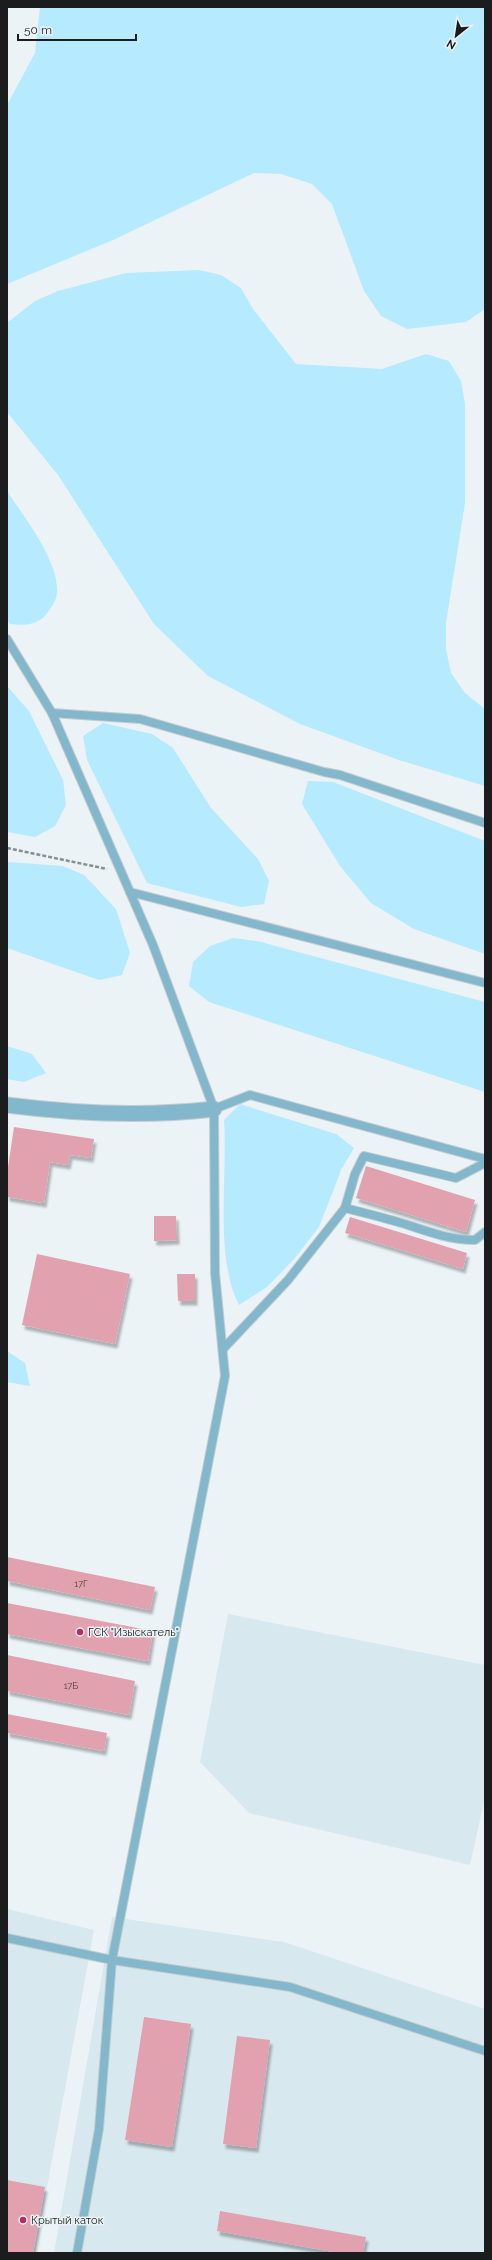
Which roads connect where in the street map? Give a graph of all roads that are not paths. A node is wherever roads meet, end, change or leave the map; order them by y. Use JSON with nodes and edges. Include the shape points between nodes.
{"nodes":[{"id":1,"x":7,"y":639,"type":"edge"},
{"id":2,"x":52,"y":713,"type":"junction"},
{"id":3,"x":485,"y":823,"type":"edge"},
{"id":4,"x":130,"y":892,"type":"junction"},
{"id":5,"x":485,"y":983,"type":"edge"},
{"id":6,"x":7,"y":1105,"type":"edge"},
{"id":7,"x":214,"y":1109,"type":"junction"},
{"id":8,"x":485,"y":1159,"type":"edge"},
{"id":9,"x":485,"y":1163,"type":"edge"},
{"id":10,"x":345,"y":1208,"type":"junction"},
{"id":11,"x":485,"y":1232,"type":"edge"},
{"id":12,"x":223,"y":1349,"type":"junction"},
{"id":13,"x":7,"y":1938,"type":"edge"},
{"id":14,"x":112,"y":1960,"type":"junction"},
{"id":15,"x":485,"y":2051,"type":"edge"},
{"id":16,"x":77,"y":2253,"type":"edge"}],
"edges":[{"from":1,"to":2,"type":"lane"},
{"from":2,"to":3,"type":"lane","via":[[140,719],[340,775]]},
{"from":2,"to":4,"type":"lane"},
{"from":4,"to":5,"type":"lane"},
{"from":4,"to":7,"type":"lane","via":[[153,945]]},
{"from":6,"to":7,"type":"street","via":[[102,1115],[179,1113]]},
{"from":7,"to":8,"type":"lane","via":[[250,1095]]},
{"from":7,"to":12,"type":"lane","via":[[216,1273]]},
{"from":9,"to":10,"type":"lane","via":[[456,1178],[364,1156],[355,1174]]},
{"from":10,"to":11,"type":"lane","via":[[461,1240],[475,1240]]},
{"from":10,"to":12,"type":"lane","via":[[288,1280]]},
{"from":12,"to":14,"type":"lane","via":[[225,1376]]},
{"from":13,"to":14,"type":"lane"},
{"from":14,"to":15,"type":"lane","via":[[290,1986]]},
{"from":14,"to":16,"type":"lane","via":[[99,2129]]}]}
